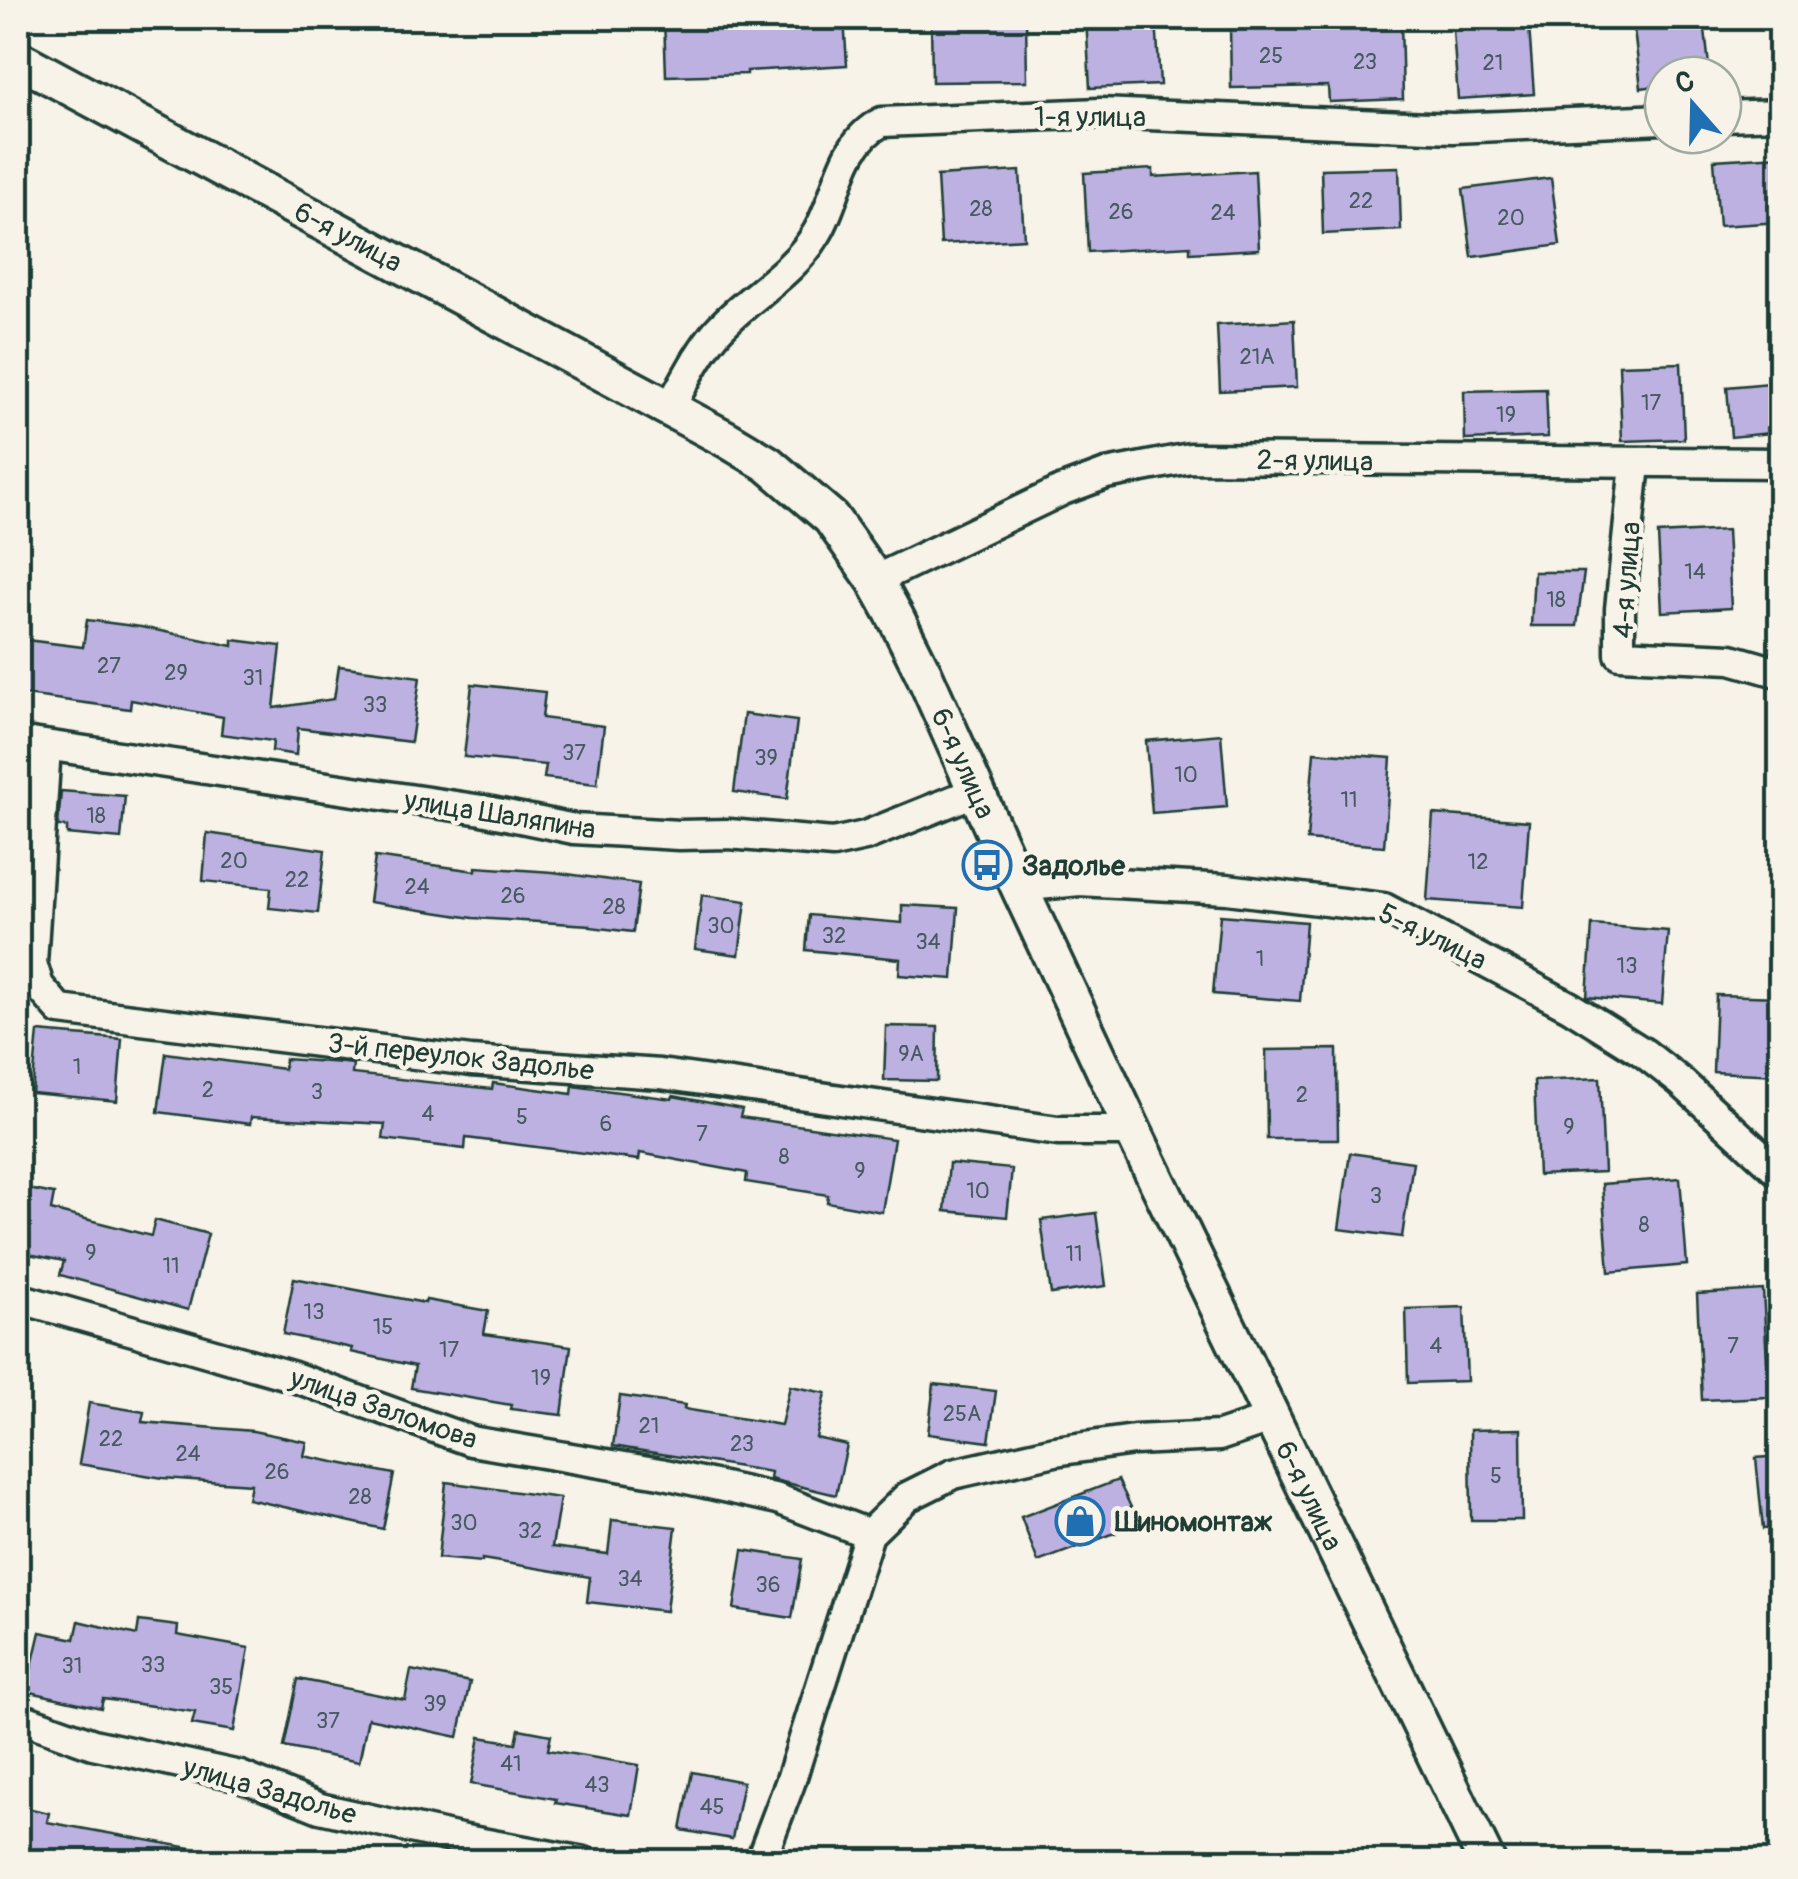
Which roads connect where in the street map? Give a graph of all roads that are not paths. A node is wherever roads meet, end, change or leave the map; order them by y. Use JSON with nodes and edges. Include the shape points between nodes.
{"nodes":[{"id":1,"x":18,"y":59,"type":"edge"},
{"id":2,"x":1780,"y":114,"type":"edge"},
{"id":3,"x":1743,"y":115,"type":"edge"},
{"id":4,"x":1643,"y":120,"type":"edge"},
{"id":5,"x":669,"y":409,"type":"junction"},
{"id":6,"x":1634,"y":464,"type":"junction"},
{"id":7,"x":1780,"y":464,"type":"edge"},
{"id":8,"x":875,"y":580,"type":"junction"},
{"id":9,"x":1780,"y":673,"type":"edge"},
{"id":10,"x":18,"y":741,"type":"edge"},
{"id":11,"x":46,"y":747,"type":"junction"},
{"id":12,"x":978,"y":791,"type":"junction"},
{"id":13,"x":1019,"y":887,"type":"junction"},
{"id":14,"x":1134,"y":1131,"type":"junction"},
{"id":15,"x":1780,"y":1173,"type":"edge"},
{"id":16,"x":18,"y":1298,"type":"edge"},
{"id":17,"x":1273,"y":1418,"type":"junction"},
{"id":18,"x":868,"y":1534,"type":"junction"},
{"id":19,"x":18,"y":1717,"type":"edge"},
{"id":20,"x":584,"y":1862,"type":"edge"},
{"id":21,"x":760,"y":1862,"type":"edge"},
{"id":22,"x":1487,"y":1862,"type":"edge"}],
"edges":[{"from":1,"to":5,"type":"street","name":"6-я улица"},
{"from":2,"to":3,"type":"street"},
{"from":4,"to":5,"type":"street","name":"1-я улица","via":[[1453,128],[1100,113],[882,122],[850,150],[817,233],[787,270],[717,331]]},
{"from":5,"to":8,"type":"street","name":"6-я улица","via":[[801,490],[831,518]]},
{"from":6,"to":7,"type":"street","name":"2-я улица"},
{"from":6,"to":8,"type":"street","name":"2-я улица","via":[[1190,458],[1143,465],[1063,490]]},
{"from":6,"to":9,"type":"street","name":"4-я улица","via":[[1620,654],[1731,659]]},
{"from":8,"to":12,"type":"street","name":"6-я улица"},
{"from":10,"to":11,"type":"street","name":"улица Шаляпина"},
{"from":11,"to":12,"type":"street","name":"улица Шаляпина","via":[[574,829],[833,843]]},
{"from":11,"to":14,"type":"street","name":"3-й переулок Задолье","via":[[32,963],[39,986],[60,1010],[470,1061],[660,1074],[1058,1131]]},
{"from":12,"to":13,"type":"street","name":"6-я улица"},
{"from":13,"to":14,"type":"street","name":"6-я улица"},
{"from":13,"to":15,"type":"street","name":"5-я улица","via":[[1079,882],[1226,889],[1384,908],[1644,1053]]},
{"from":14,"to":17,"type":"street","name":"6-я улица"},
{"from":16,"to":18,"type":"street","name":"улица Заломова","via":[[292,1376],[471,1440],[778,1499]]},
{"from":17,"to":18,"type":"street","via":[[1219,1436],[1054,1451],[952,1474],[906,1497]]},
{"from":17,"to":22,"type":"street","name":"6-я улица"},
{"from":18,"to":21,"type":"street"},
{"from":19,"to":20,"type":"street","name":"улица Задолье","via":[[93,1744],[240,1776],[320,1808]]}]}
